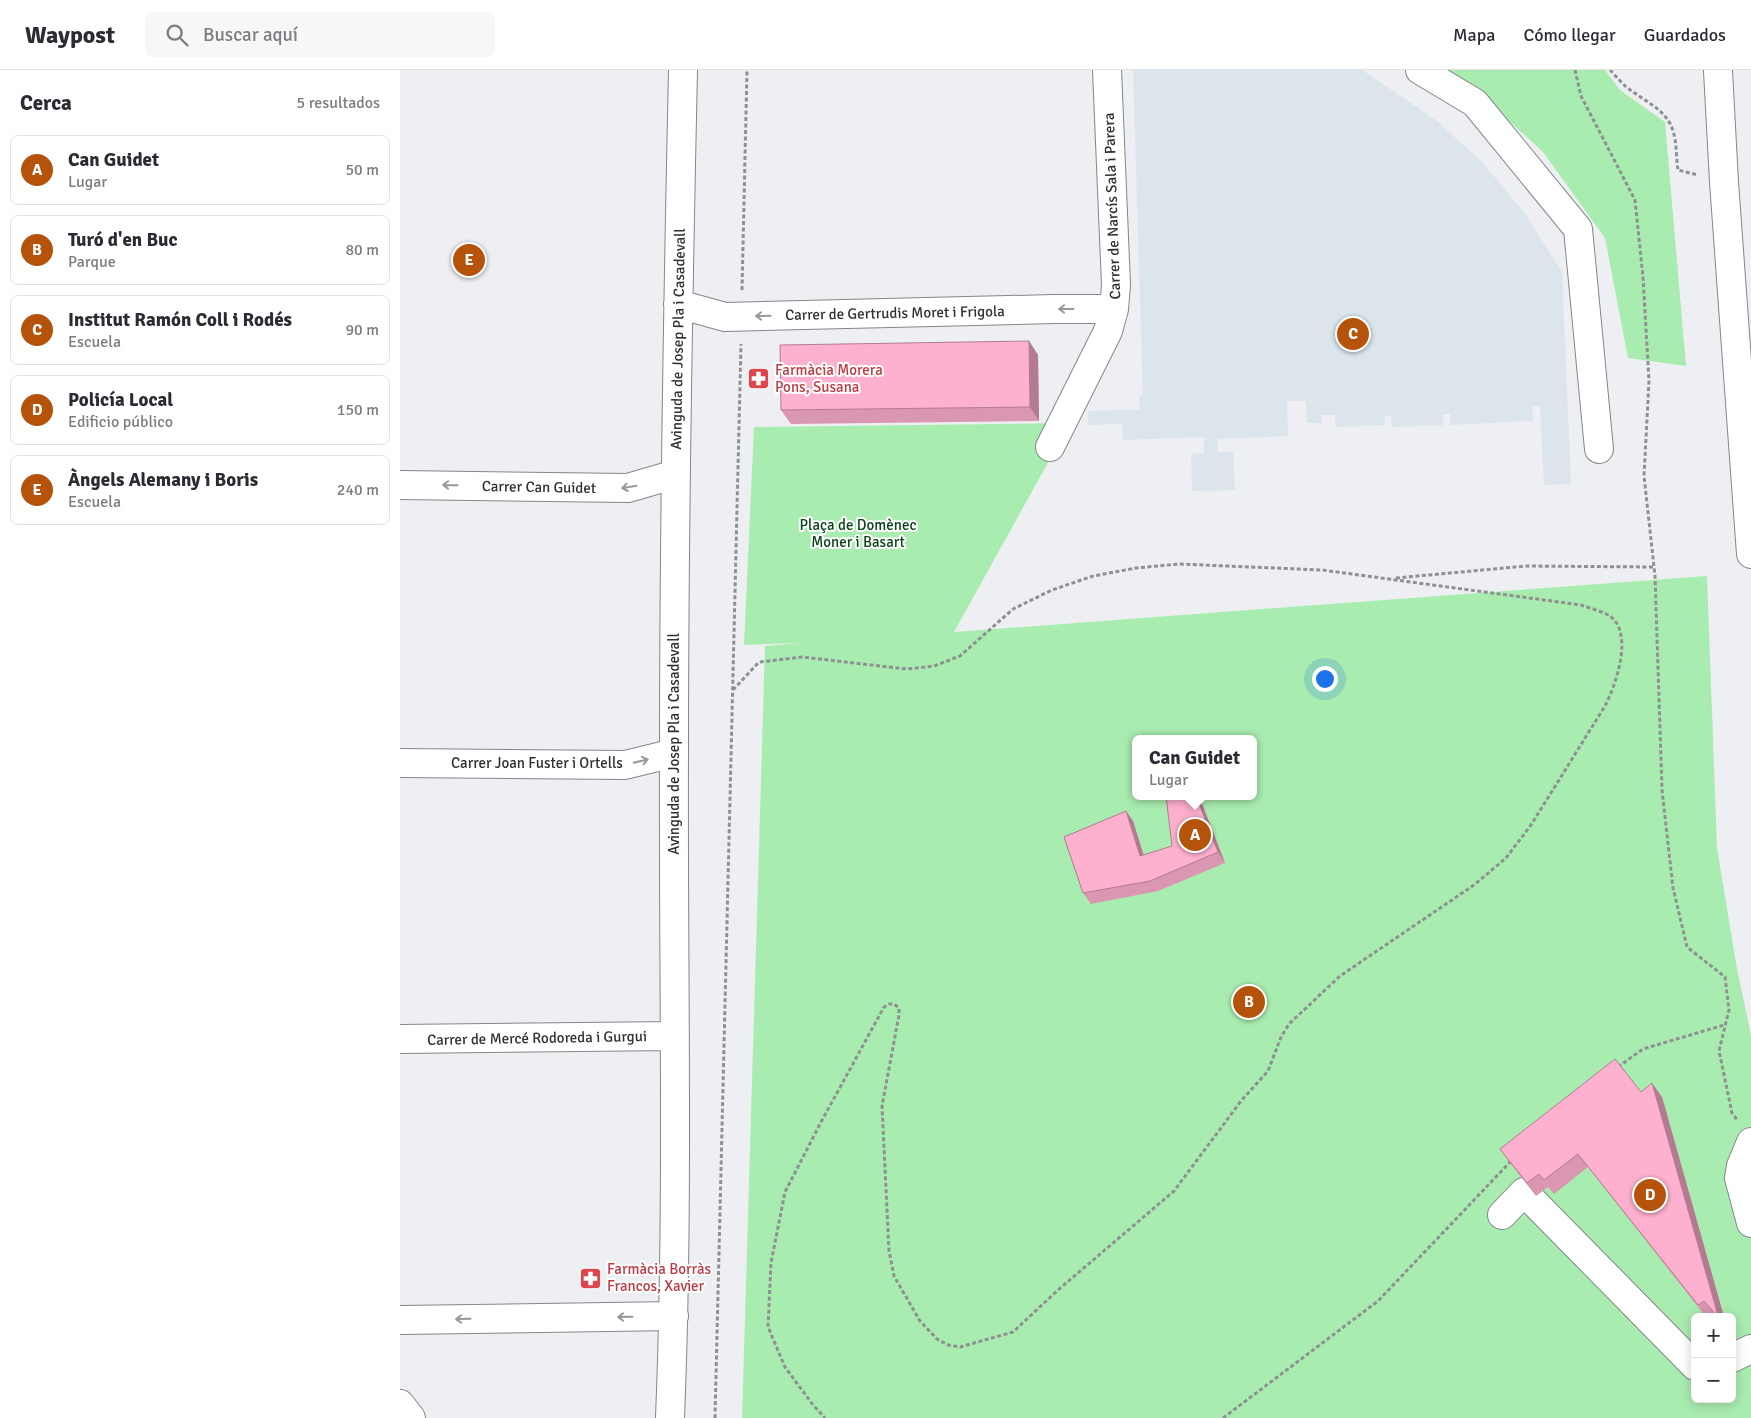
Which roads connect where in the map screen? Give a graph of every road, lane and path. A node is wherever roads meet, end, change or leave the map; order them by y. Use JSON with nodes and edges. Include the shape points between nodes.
{"nodes":[{"id":1,"x":683,"y":70,"type":"edge"},
{"id":2,"x":747,"y":70,"type":"edge"},
{"id":3,"x":1108,"y":70,"type":"edge"},
{"id":4,"x":1420,"y":70,"type":"edge"},
{"id":5,"x":1575,"y":70,"type":"edge"},
{"id":6,"x":1610,"y":70,"type":"edge"},
{"id":7,"x":1712,"y":70,"type":"edge"},
{"id":8,"x":1724,"y":182,"type":"junction"},
{"id":9,"x":678,"y":304,"type":"junction"},
{"id":10,"x":1114,"y":309,"type":"junction"},
{"id":11,"x":741,"y":317,"type":"junction"},
{"id":12,"x":1050,"y":447,"type":"dead end"},
{"id":13,"x":1599,"y":449,"type":"dead end"},
{"id":14,"x":676,"y":474,"type":"junction"},
{"id":15,"x":400,"y":485,"type":"edge"},
{"id":16,"x":1751,"y":554,"type":"edge"},
{"id":17,"x":1654,"y":567,"type":"junction"},
{"id":18,"x":1389,"y":579,"type":"junction"},
{"id":19,"x":733,"y":690,"type":"junction"},
{"id":20,"x":674,"y":753,"type":"junction"},
{"id":21,"x":400,"y":763,"type":"edge"},
{"id":22,"x":1725,"y":1025,"type":"junction"},
{"id":23,"x":675,"y":1036,"type":"junction"},
{"id":24,"x":400,"y":1040,"type":"edge"},
{"id":25,"x":1612,"y":1071,"type":"edge"},
{"id":26,"x":1746,"y":1134,"type":"edge"},
{"id":27,"x":1513,"y":1158,"type":"edge"},
{"id":28,"x":1502,"y":1215,"type":"dead end"},
{"id":29,"x":1751,"y":1223,"type":"edge"},
{"id":30,"x":674,"y":1316,"type":"junction"},
{"id":31,"x":400,"y":1320,"type":"edge"},
{"id":32,"x":1751,"y":1349,"type":"edge"},
{"id":33,"x":1736,"y":1356,"type":"edge"},
{"id":34,"x":1691,"y":1362,"type":"edge"},
{"id":35,"x":400,"y":1404,"type":"edge"},
{"id":36,"x":412,"y":1418,"type":"edge"},
{"id":37,"x":670,"y":1418,"type":"edge"},
{"id":38,"x":715,"y":1418,"type":"edge"},
{"id":39,"x":825,"y":1418,"type":"edge"},
{"id":40,"x":1223,"y":1418,"type":"edge"}],
"edges":[{"from":1,"to":9,"type":"street","name":"Avinguda de Josep Pla i Casadevall"},
{"from":2,"to":11,"type":"path"},
{"from":3,"to":10,"type":"street","name":"Carrer de Narcís Sala i Parera","via":[[1116,285]]},
{"from":4,"to":13,"type":"street","via":[[1475,103],[1578,229]]},
{"from":5,"to":17,"type":"path","via":[[1580,96],[1635,200],[1649,380],[1644,476]]},
{"from":6,"to":8,"type":"path","via":[[1627,88],[1665,116],[1675,137],[1678,170]]},
{"from":7,"to":8,"type":"street"},
{"from":8,"to":16,"type":"street"},
{"from":9,"to":11,"type":"street","name":"Carrer de Gertrudis Moret i Frigola","via":[[726,317]]},
{"from":9,"to":14,"type":"street","name":"Avinguda de Josep Pla i Casadevall"},
{"from":10,"to":11,"type":"street","name":"Carrer de Gertrudis Moret i Frigola","one_way":true},
{"from":10,"to":12,"type":"street","name":"Carrer de Narcís Sala i Parera","via":[[1108,331]]},
{"from":11,"to":19,"type":"path"},
{"from":14,"to":15,"type":"street","name":"Carrer Can Guidet","one_way":true,"via":[[628,488]]},
{"from":14,"to":20,"type":"street","name":"Avinguda de Josep Pla i Casadevall"},
{"from":17,"to":18,"type":"path","via":[[1526,566]]},
{"from":17,"to":22,"type":"path","via":[[1662,790],[1673,888],[1687,947],[1725,977],[1729,1010]]},
{"from":18,"to":19,"type":"path","via":[[1312,570],[1179,564],[1136,568],[1093,576],[1052,590],[1013,609],[960,656],[934,666],[907,669],[802,657],[759,662]]},
{"from":18,"to":39,"type":"path","via":[[1581,605],[1601,612],[1618,624],[1620,656],[1613,690],[1531,825],[1506,858],[1480,880],[1340,976],[1289,1024],[1268,1071],[1241,1100],[1174,1191],[1013,1332],[960,1347],[948,1345],[928,1330],[894,1276],[889,1251],[882,1106],[900,1015],[894,1004],[884,1007],[785,1192],[771,1263],[768,1328],[785,1367]]},
{"from":19,"to":38,"type":"path"},
{"from":21,"to":20,"type":"street","name":"Carrer Joan Fuster i Ortells","one_way":true,"via":[[625,765]]},
{"from":20,"to":23,"type":"street","name":"Avinguda de Josep Pla i Casadevall"},
{"from":22,"to":25,"type":"path","via":[[1642,1049]]},
{"from":22,"to":26,"type":"path","via":[[1719,1051],[1732,1113]]},
{"from":23,"to":24,"type":"street","name":"Carrer de Mercé Rodoreda i Gurgui"},
{"from":23,"to":30,"type":"street","name":"Avinguda de Josep Pla i Casadevall"},
{"from":26,"to":29,"type":"street","via":[[1740,1178]]},
{"from":27,"to":40,"type":"path","via":[[1378,1301]]},
{"from":28,"to":34,"type":"street","via":[[1524,1192]]},
{"from":30,"to":31,"type":"street","one_way":true},
{"from":30,"to":37,"type":"street","name":"Avinguda de Josep Pla i Casadevall"},
{"from":32,"to":33,"type":"street"},
{"from":35,"to":36,"type":"street"}]}
